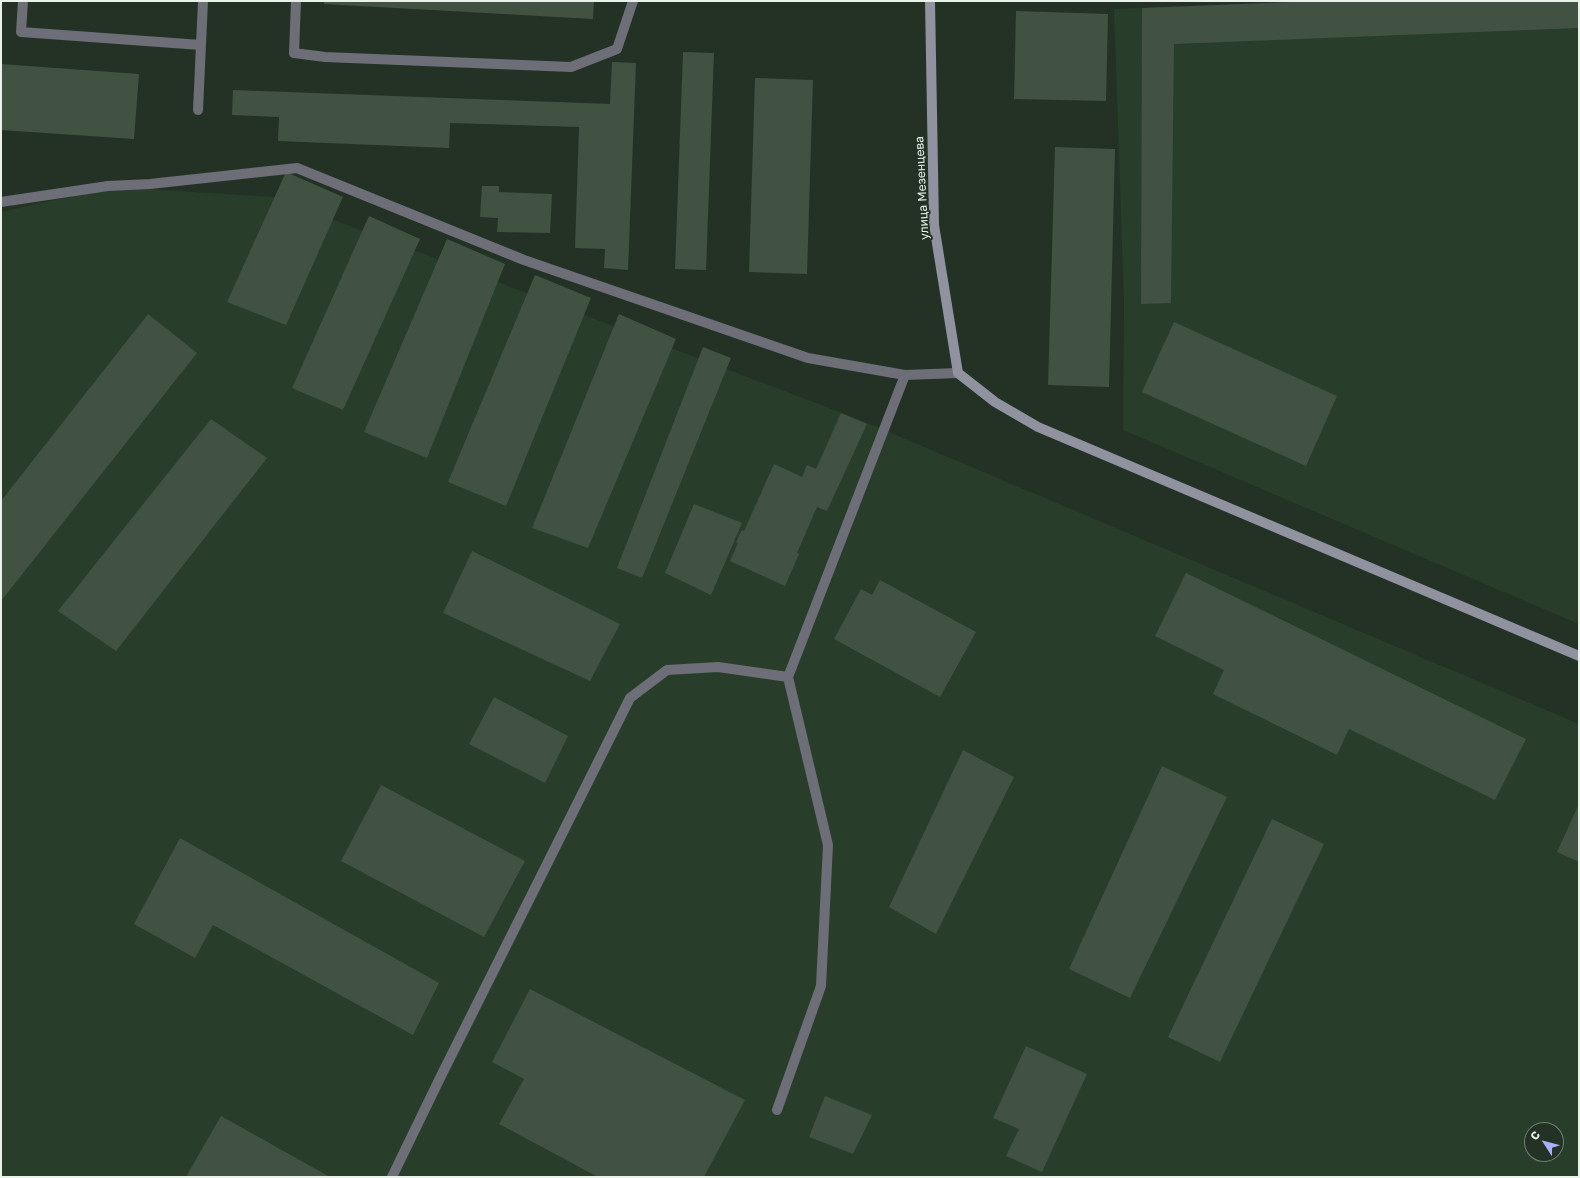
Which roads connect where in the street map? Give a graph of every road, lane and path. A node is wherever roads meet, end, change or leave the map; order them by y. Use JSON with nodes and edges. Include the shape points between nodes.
{"nodes":[{"id":1,"x":23,"y":1,"type":"edge"},
{"id":2,"x":203,"y":1,"type":"edge"},
{"id":3,"x":296,"y":1,"type":"edge"},
{"id":4,"x":633,"y":1,"type":"edge"},
{"id":5,"x":930,"y":1,"type":"edge"},
{"id":6,"x":201,"y":45,"type":"junction"},
{"id":7,"x":198,"y":110,"type":"dead end"},
{"id":8,"x":1,"y":202,"type":"edge"},
{"id":9,"x":958,"y":373,"type":"junction"},
{"id":10,"x":905,"y":375,"type":"junction"},
{"id":11,"x":1579,"y":656,"type":"edge"},
{"id":12,"x":788,"y":677,"type":"junction"},
{"id":13,"x":777,"y":1110,"type":"dead end"},
{"id":14,"x":392,"y":1177,"type":"edge"}],
"edges":[{"from":1,"to":6,"type":"lane","via":[[21,32]]},
{"from":2,"to":6,"type":"lane"},
{"from":3,"to":4,"type":"lane","via":[[294,53],[333,57],[572,67],[617,49]]},
{"from":5,"to":9,"type":"main road","name":"улица Мезенцева","via":[[934,225]]},
{"from":6,"to":7,"type":"lane"},
{"from":8,"to":10,"type":"lane","via":[[108,186],[297,168],[524,260],[808,358]]},
{"from":9,"to":10,"type":"lane"},
{"from":9,"to":11,"type":"main road","via":[[995,402],[1038,427]]},
{"from":10,"to":12,"type":"lane"},
{"from":12,"to":13,"type":"lane","via":[[828,845],[821,986]]},
{"from":12,"to":14,"type":"lane","via":[[718,667],[667,670],[630,698]]}]}
